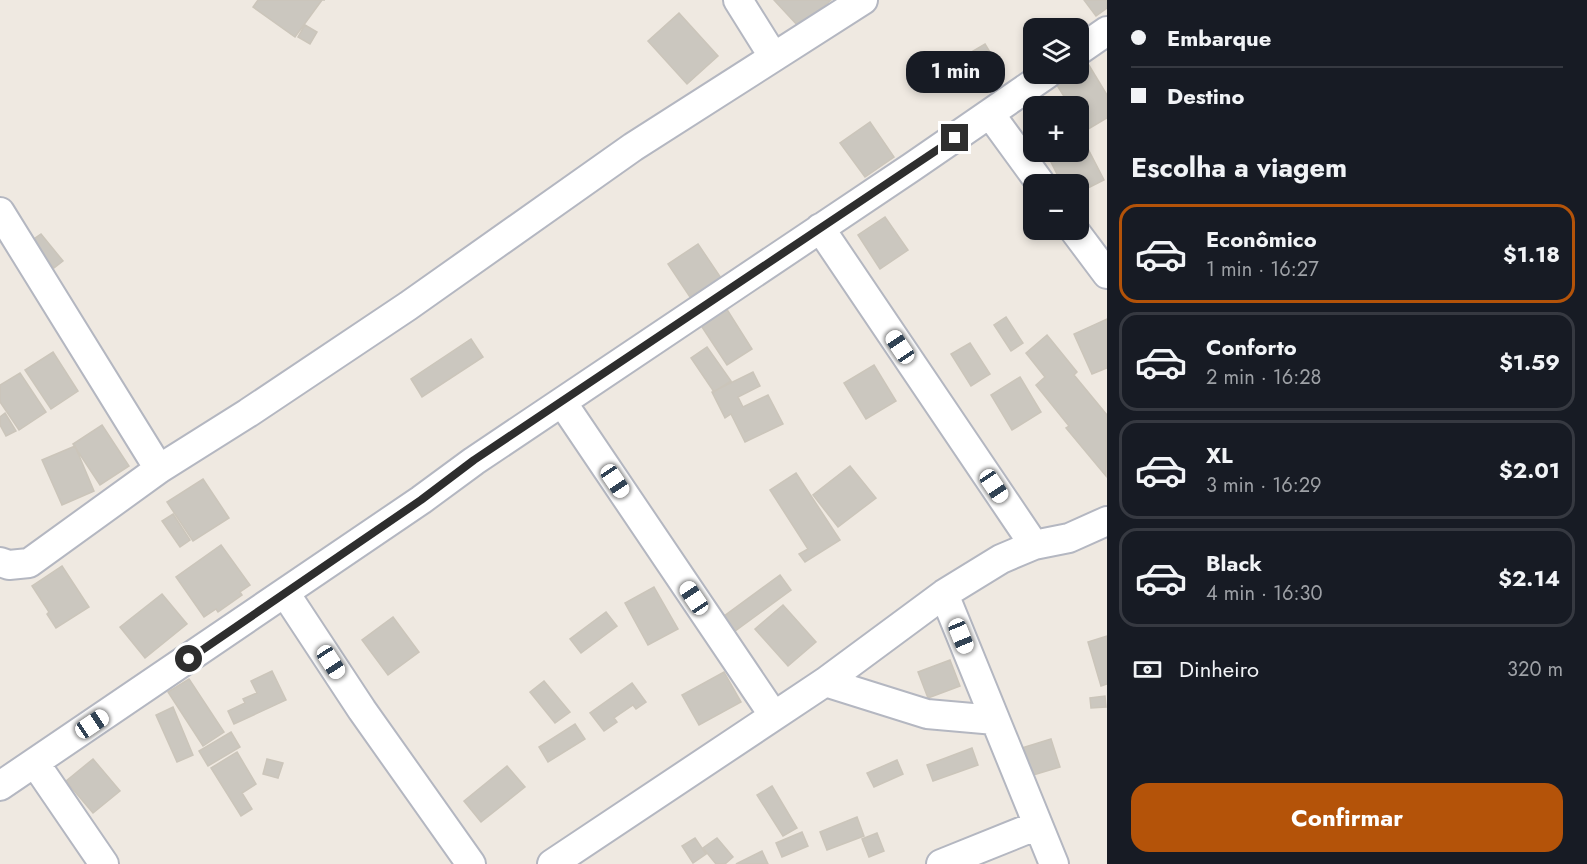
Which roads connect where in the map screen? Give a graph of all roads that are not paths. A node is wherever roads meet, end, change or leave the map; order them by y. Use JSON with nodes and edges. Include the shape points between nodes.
{"nodes":[{"id":1,"x":738,"y":0,"type":"edge"},
{"id":2,"x":863,"y":0,"type":"edge"},
{"id":3,"x":1107,"y":31,"type":"edge"},
{"id":4,"x":1089,"y":43,"type":"edge"},
{"id":5,"x":773,"y":57,"type":"junction"},
{"id":6,"x":1033,"y":84,"type":"edge"},
{"id":7,"x":990,"y":114,"type":"junction"},
{"id":8,"x":1034,"y":174,"type":"edge"},
{"id":9,"x":0,"y":212,"type":"edge"},
{"id":10,"x":820,"y":228,"type":"junction"},
{"id":11,"x":1082,"y":240,"type":"edge"},
{"id":12,"x":1107,"y":274,"type":"edge"},
{"id":13,"x":562,"y":402,"type":"junction"},
{"id":14,"x":159,"y":469,"type":"junction"},
{"id":15,"x":1107,"y":521,"type":"edge"},
{"id":16,"x":1034,"y":545,"type":"junction"},
{"id":17,"x":0,"y":562,"type":"edge"},
{"id":18,"x":285,"y":593,"type":"junction"},
{"id":19,"x":944,"y":594,"type":"junction"},
{"id":20,"x":825,"y":682,"type":"junction"},
{"id":21,"x":774,"y":716,"type":"junction"},
{"id":22,"x":995,"y":720,"type":"junction"},
{"id":23,"x":34,"y":763,"type":"junction"},
{"id":24,"x":0,"y":786,"type":"edge"},
{"id":25,"x":1038,"y":825,"type":"junction"},
{"id":26,"x":104,"y":864,"type":"edge"},
{"id":27,"x":471,"y":864,"type":"edge"},
{"id":28,"x":552,"y":864,"type":"edge"},
{"id":29,"x":941,"y":864,"type":"edge"},
{"id":30,"x":1054,"y":864,"type":"edge"}],
"edges":[{"from":1,"to":5,"type":"street"},
{"from":2,"to":5,"type":"street"},
{"from":3,"to":4,"type":"street"},
{"from":5,"to":14,"type":"street","via":[[633,147],[408,306]]},
{"from":6,"to":7,"type":"street"},
{"from":7,"to":8,"type":"street"},
{"from":7,"to":10,"type":"street"},
{"from":9,"to":14,"type":"street"},
{"from":10,"to":13,"type":"street"},
{"from":10,"to":16,"type":"street"},
{"from":11,"to":12,"type":"street"},
{"from":13,"to":18,"type":"street"},
{"from":13,"to":21,"type":"street"},
{"from":14,"to":17,"type":"street","via":[[29,562]]},
{"from":15,"to":16,"type":"street","via":[[1069,538]]},
{"from":16,"to":19,"type":"street","via":[[1001,559]]},
{"from":18,"to":23,"type":"street"},
{"from":18,"to":27,"type":"street"},
{"from":19,"to":20,"type":"street"},
{"from":19,"to":22,"type":"street"},
{"from":20,"to":21,"type":"street"},
{"from":20,"to":22,"type":"street","via":[[927,714]]},
{"from":21,"to":28,"type":"street"},
{"from":22,"to":25,"type":"street"},
{"from":23,"to":24,"type":"street"},
{"from":23,"to":26,"type":"street"},
{"from":25,"to":29,"type":"street"},
{"from":25,"to":30,"type":"street"}]}
